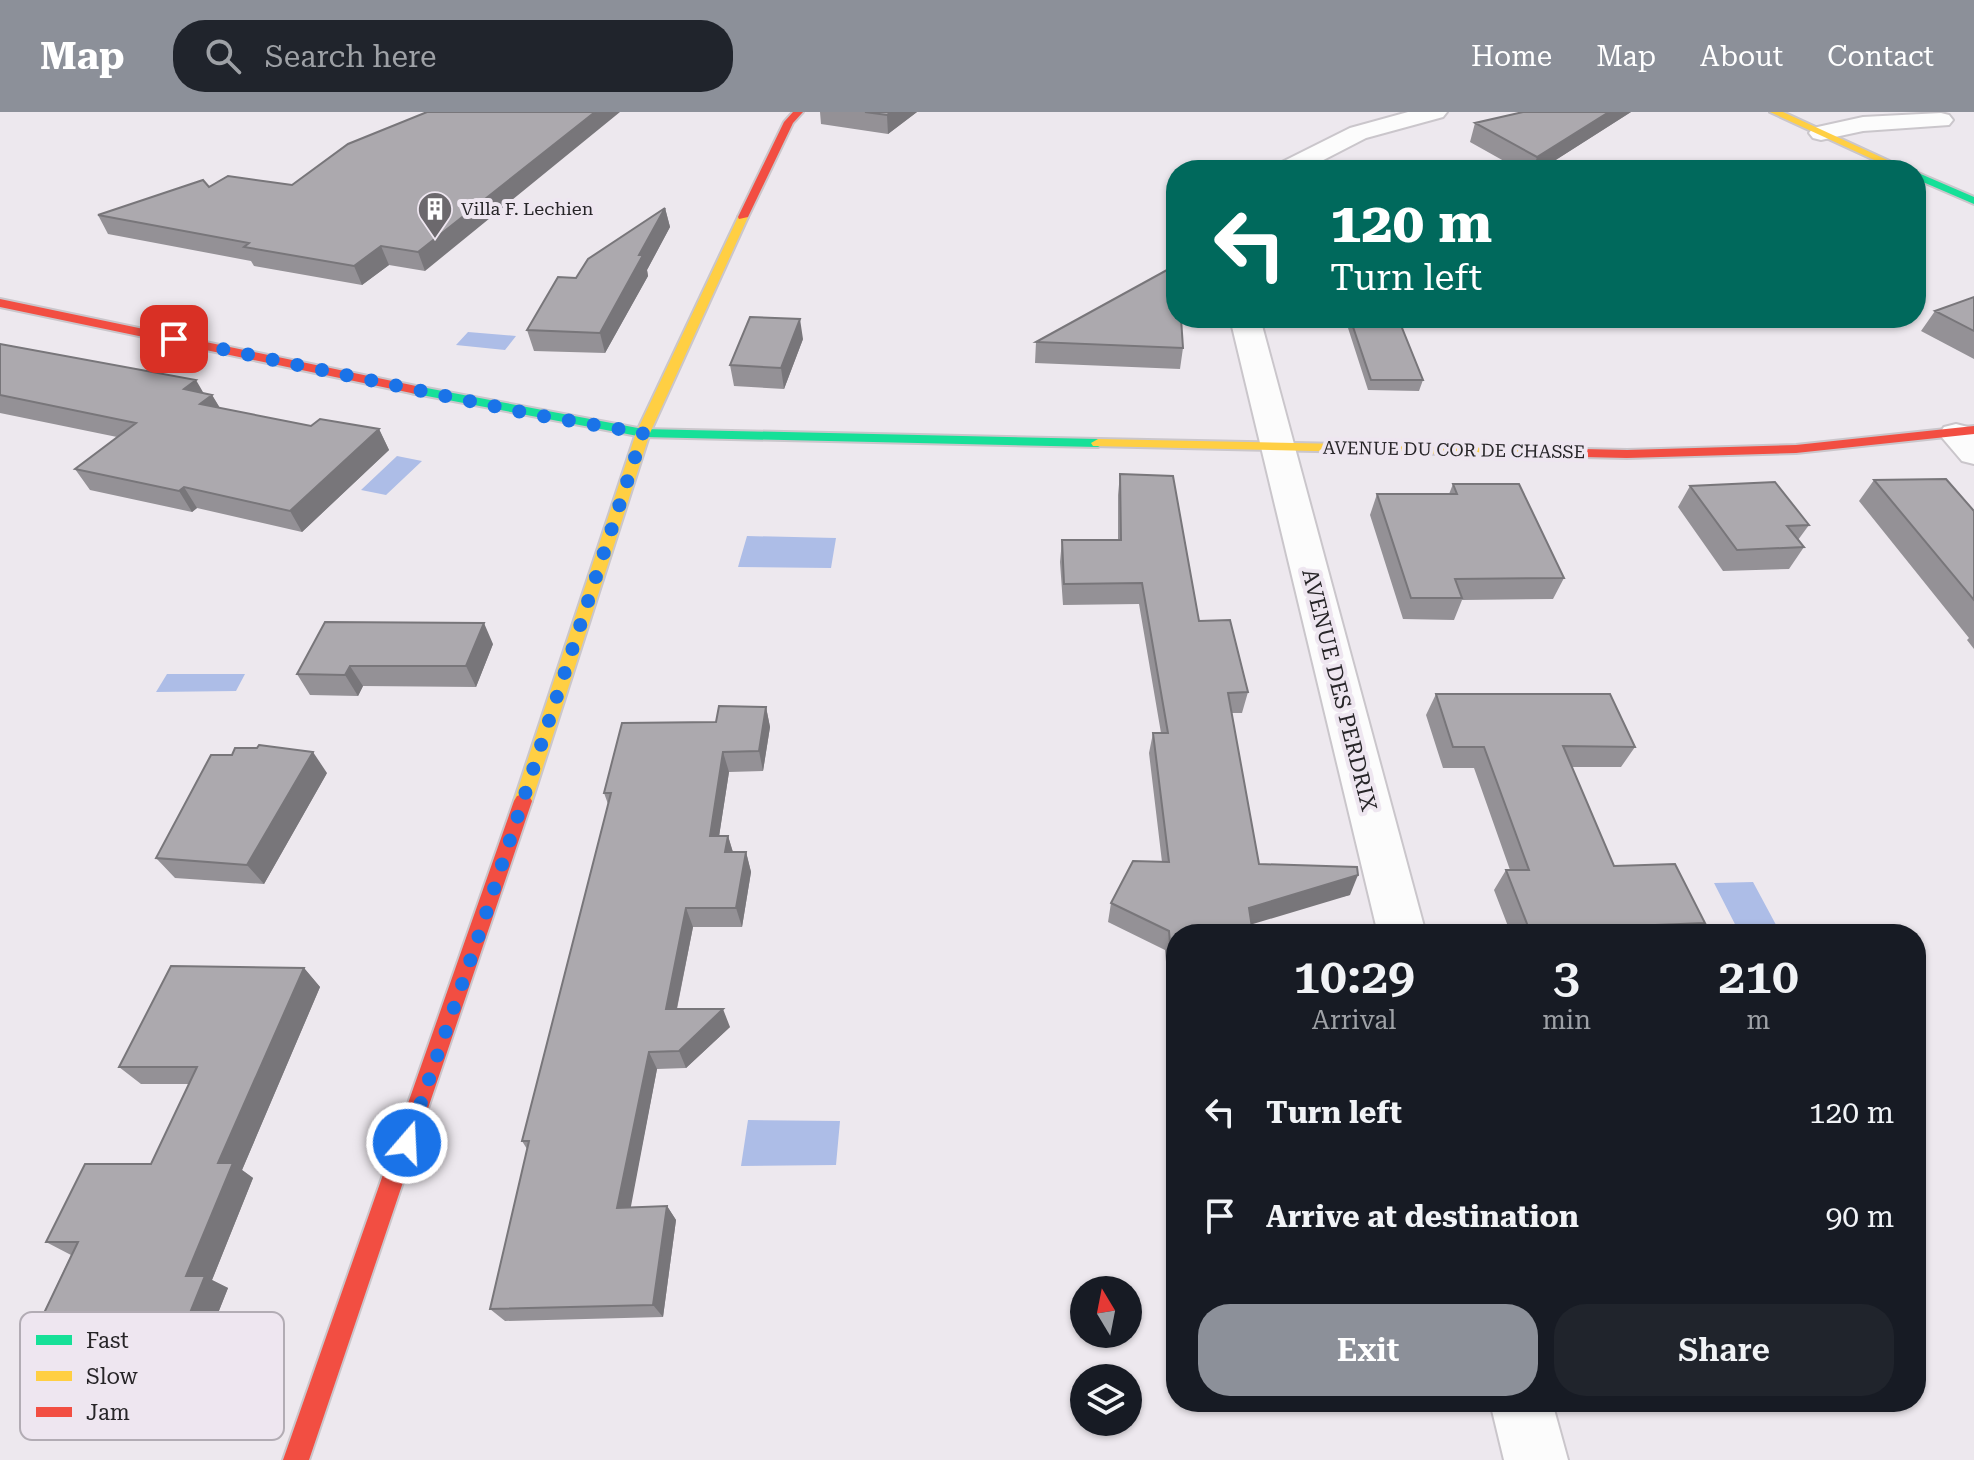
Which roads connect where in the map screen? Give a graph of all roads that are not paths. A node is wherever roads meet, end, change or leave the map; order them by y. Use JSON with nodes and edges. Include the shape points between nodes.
{"nodes":[{"id":1,"x":798,"y":112,"type":"edge"},
{"id":2,"x":1435,"y":112,"type":"edge"},
{"id":3,"x":1775,"y":112,"type":"edge"},
{"id":4,"x":1892,"y":112,"type":"edge"},
{"id":5,"x":1821,"y":133,"type":"junction"},
{"id":6,"x":1305,"y":160,"type":"edge"},
{"id":7,"x":1882,"y":160,"type":"edge"},
{"id":8,"x":1926,"y":179,"type":"edge"},
{"id":9,"x":1974,"y":201,"type":"edge"},
{"id":10,"x":0,"y":303,"type":"edge"},
{"id":11,"x":1248,"y":328,"type":"edge"},
{"id":12,"x":643,"y":433,"type":"junction"},
{"id":13,"x":1968,"y":439,"type":"edge"},
{"id":14,"x":1278,"y":446,"type":"junction"},
{"id":15,"x":1399,"y":924,"type":"edge"},
{"id":16,"x":1524,"y":1412,"type":"edge"},
{"id":17,"x":296,"y":1460,"type":"edge"},
{"id":18,"x":1536,"y":1460,"type":"edge"}],
"edges":[{"from":1,"to":12,"type":"street","via":[[763,173]]},
{"from":2,"to":6,"type":"street","via":[[1358,133]]},
{"from":3,"to":5,"type":"street"},
{"from":4,"to":5,"type":"street","via":[[1952,121],[1863,124]]},
{"from":5,"to":7,"type":"street"},
{"from":8,"to":9,"type":"street"},
{"from":10,"to":12,"type":"street","name":"AVENUE DU COR DE CHASSE"},
{"from":11,"to":14,"type":"street","name":"AVENUE DES PERDRIX"},
{"from":12,"to":14,"type":"street","name":"AVENUE DU COR DE CHASSE"},
{"from":12,"to":17,"type":"street","via":[[477,941]]},
{"from":13,"to":14,"type":"street","name":"AVENUE DU COR DE CHASSE","via":[[1627,454]]},
{"from":14,"to":15,"type":"street","name":"AVENUE DES PERDRIX"},
{"from":16,"to":18,"type":"street"}]}
